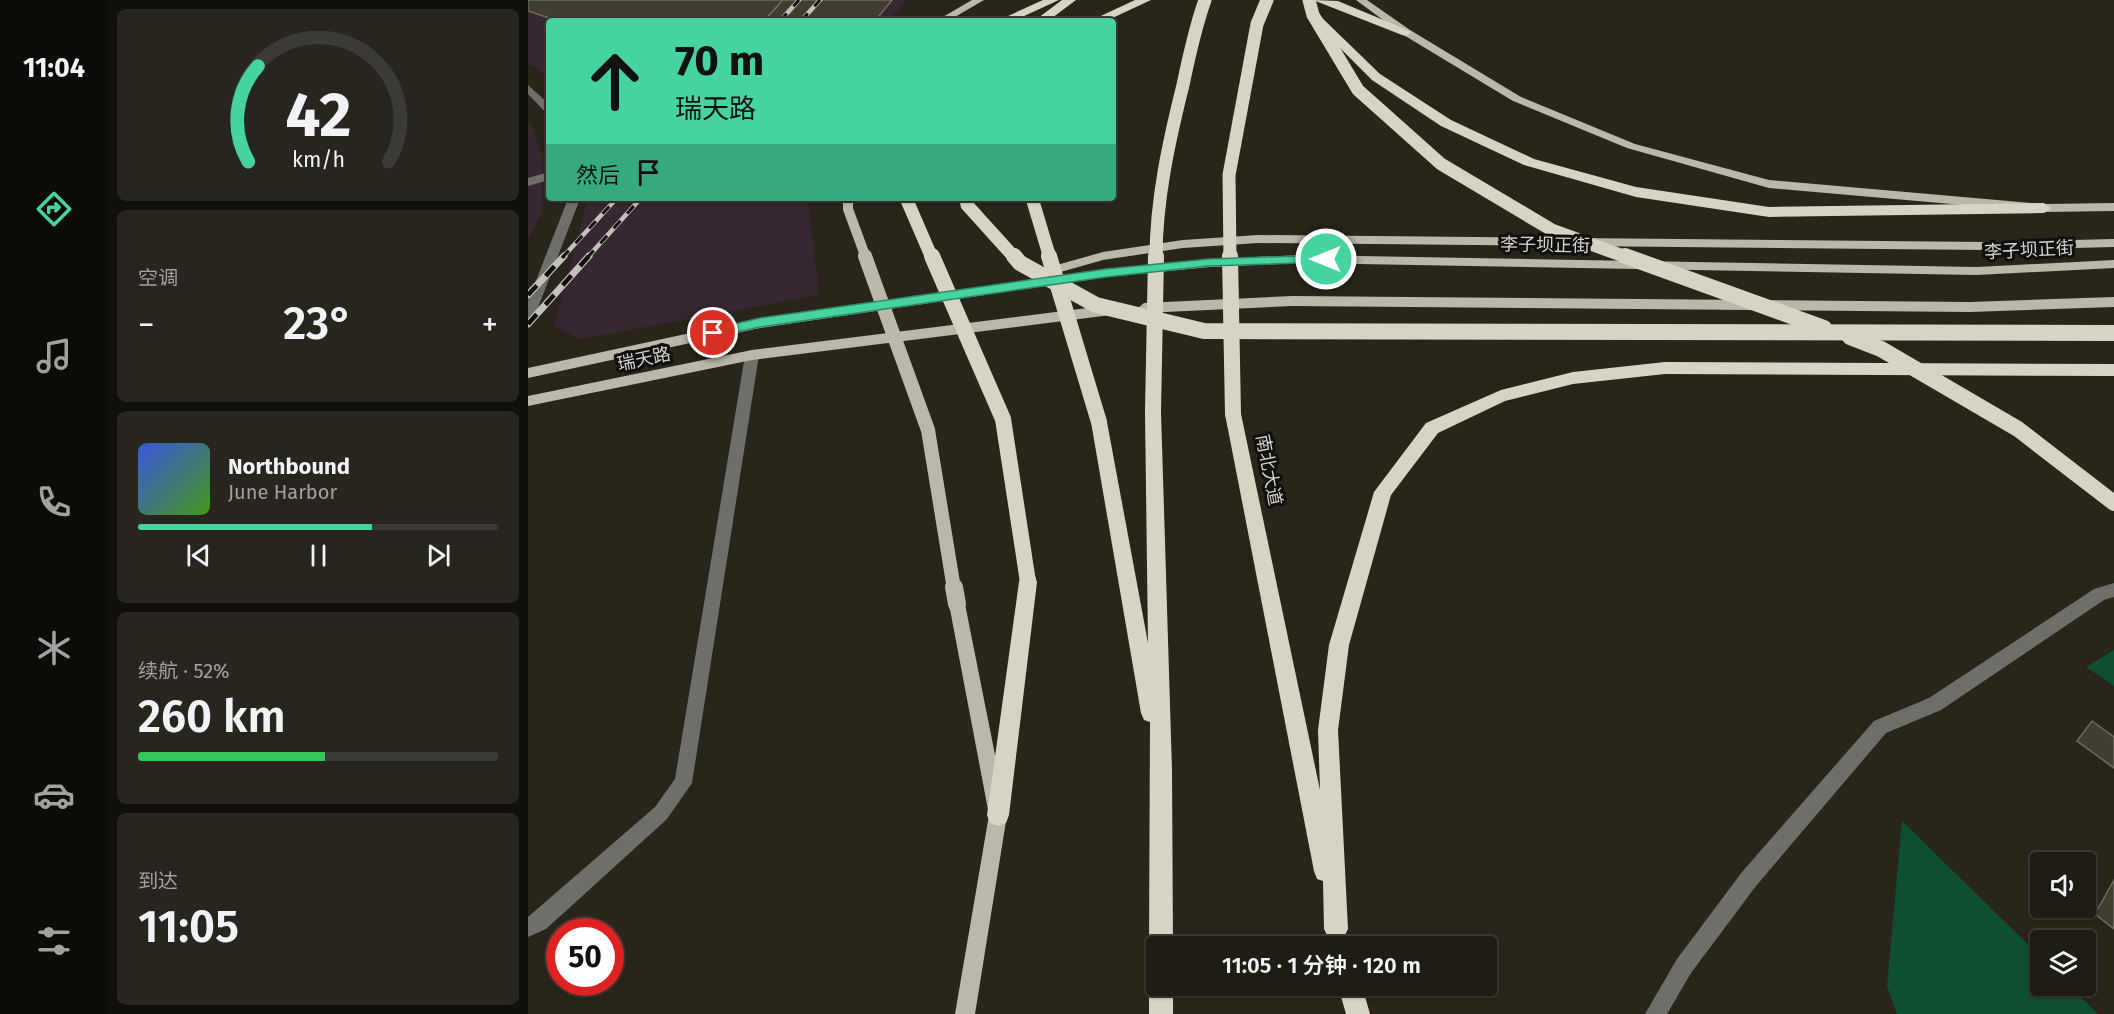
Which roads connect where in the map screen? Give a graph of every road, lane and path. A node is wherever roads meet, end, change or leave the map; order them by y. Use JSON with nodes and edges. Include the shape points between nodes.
{"nodes":[{"id":1,"x":979,"y":0,"type":"edge"},
{"id":2,"x":1053,"y":0,"type":"edge"},
{"id":3,"x":1070,"y":0,"type":"edge"},
{"id":4,"x":1145,"y":0,"type":"edge"},
{"id":5,"x":1205,"y":0,"type":"edge"},
{"id":6,"x":1267,"y":0,"type":"edge"},
{"id":7,"x":1309,"y":0,"type":"edge"},
{"id":8,"x":1319,"y":0,"type":"edge"},
{"id":9,"x":1361,"y":0,"type":"edge"},
{"id":10,"x":1313,"y":15,"type":"junction"},
{"id":11,"x":946,"y":18,"type":"edge"},
{"id":12,"x":1010,"y":18,"type":"edge"},
{"id":13,"x":1044,"y":18,"type":"edge"},
{"id":14,"x":1103,"y":18,"type":"edge"},
{"id":15,"x":1407,"y":32,"type":"junction"},
{"id":16,"x":528,"y":88,"type":"edge"},
{"id":17,"x":546,"y":107,"type":"edge"},
{"id":18,"x":546,"y":177,"type":"edge"},
{"id":19,"x":528,"y":182,"type":"edge"},
{"id":20,"x":572,"y":201,"type":"edge"},
{"id":21,"x":848,"y":201,"type":"edge"},
{"id":22,"x":907,"y":201,"type":"edge"},
{"id":23,"x":966,"y":201,"type":"edge"},
{"id":24,"x":1033,"y":201,"type":"edge"},
{"id":25,"x":2114,"y":207,"type":"edge"},
{"id":26,"x":2044,"y":208,"type":"junction"},
{"id":27,"x":2114,"y":243,"type":"edge"},
{"id":28,"x":2114,"y":264,"type":"edge"},
{"id":29,"x":977,"y":291,"type":"junction"},
{"id":30,"x":2114,"y":302,"type":"edge"},
{"id":31,"x":528,"y":318,"type":"edge"},
{"id":32,"x":2114,"y":333,"type":"edge"},
{"id":33,"x":753,"y":355,"type":"junction"},
{"id":34,"x":2114,"y":370,"type":"edge"},
{"id":35,"x":528,"y":373,"type":"edge"},
{"id":36,"x":528,"y":401,"type":"edge"},
{"id":37,"x":2114,"y":503,"type":"edge"},
{"id":38,"x":2114,"y":590,"type":"edge"},
{"id":39,"x":1161,"y":770,"type":"junction"},
{"id":40,"x":998,"y":815,"type":"junction"},
{"id":41,"x":528,"y":927,"type":"edge"},
{"id":42,"x":1161,"y":936,"type":"edge"},
{"id":43,"x":1338,"y":936,"type":"edge"},
{"id":44,"x":1338,"y":936,"type":"edge"},
{"id":45,"x":1161,"y":996,"type":"edge"},
{"id":46,"x":1353,"y":996,"type":"edge"},
{"id":47,"x":966,"y":1014,"type":"edge"},
{"id":48,"x":1161,"y":1014,"type":"edge"},
{"id":49,"x":1358,"y":1014,"type":"edge"},
{"id":50,"x":1655,"y":1014,"type":"edge"}],
"edges":[{"from":1,"to":11,"type":"main road"},
{"from":2,"to":12,"type":"highway"},
{"from":3,"to":13,"type":"highway"},
{"from":4,"to":14,"type":"highway"},
{"from":5,"to":39,"type":"highway","bridge":true,"via":[[1172,130],[1156,230],[1154,412]]},
{"from":6,"to":43,"type":"highway","name":"南北大道","bridge":true,"via":[[1257,24],[1229,175],[1233,414]]},
{"from":7,"to":10,"type":"highway","bridge":true},
{"from":8,"to":15,"type":"highway"},
{"from":9,"to":15,"type":"main road"},
{"from":10,"to":26,"type":"highway","bridge":true,"via":[[1376,77],[1446,123],[1529,162],[1636,192],[1769,212]]},
{"from":10,"to":37,"type":"highway","bridge":true,"via":[[1358,90],[1441,164],[1552,230],[1881,349],[2018,429]]},
{"from":15,"to":26,"type":"main road","via":[[1516,99],[1631,146],[1746,178],[1769,184]]},
{"from":16,"to":17,"type":"street"},
{"from":18,"to":19,"type":"street"},
{"from":20,"to":31,"type":"street"},
{"from":21,"to":40,"type":"main road","bridge":true,"via":[[928,430]]},
{"from":22,"to":40,"type":"highway","bridge":true,"via":[[1003,419],[1028,582]]},
{"from":23,"to":32,"type":"highway","bridge":true,"via":[[1020,264],[1096,305],[1204,331]]},
{"from":24,"to":39,"type":"highway","bridge":true,"via":[[1099,422]]},
{"from":25,"to":26,"type":"main road"},
{"from":27,"to":29,"type":"main road","bridge":true,"via":[[1985,246],[1258,238],[1103,256]]},
{"from":28,"to":29,"type":"main road","name":"李子坝正街","via":[[1977,271],[1303,259],[1209,262]]},
{"from":29,"to":35,"type":"main road","name":"瑞天路","via":[[760,323]]},
{"from":30,"to":33,"type":"main road","name":"瑞天路","via":[[1958,307],[1292,302],[1097,311]]},
{"from":33,"to":36,"type":"main road","name":"瑞天路"},
{"from":33,"to":41,"type":"street","via":[[683,783],[662,813],[539,922]]},
{"from":34,"to":44,"type":"highway","bridge":true,"via":[[1665,368],[1573,378],[1501,396],[1432,428],[1383,492],[1339,645],[1328,730]]},
{"from":38,"to":50,"type":"street","via":[[2100,594],[1935,704],[1880,727],[1749,879],[1684,966]]},
{"from":39,"to":42,"type":"highway"},
{"from":40,"to":47,"type":"main road"},
{"from":45,"to":48,"type":"highway"},
{"from":46,"to":49,"type":"highway"}]}
